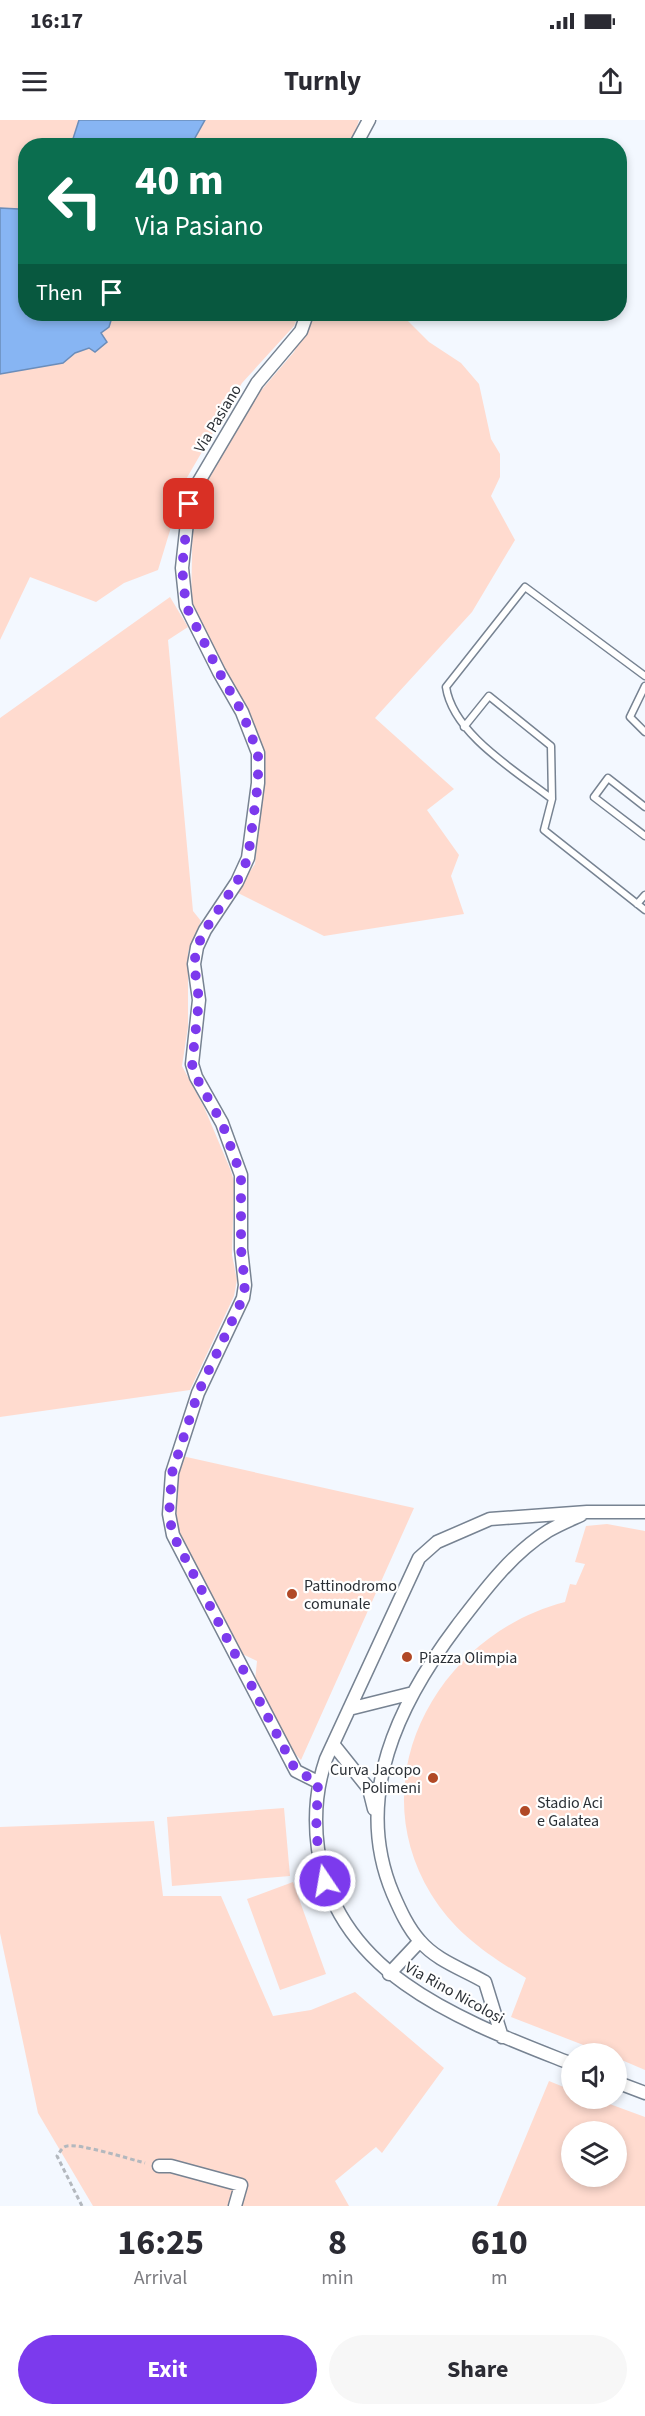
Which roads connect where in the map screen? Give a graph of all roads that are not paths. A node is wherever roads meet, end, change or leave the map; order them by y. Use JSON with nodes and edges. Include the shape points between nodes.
{"nodes":[{"id":1,"x":369,"y":120,"type":"edge"},
{"id":2,"x":359,"y":138,"type":"edge"},
{"id":3,"x":305,"y":321,"type":"edge"},
{"id":4,"x":645,"y":676,"type":"edge"},
{"id":5,"x":645,"y":686,"type":"edge"},
{"id":6,"x":464,"y":727,"type":"junction"},
{"id":7,"x":645,"y":732,"type":"edge"},
{"id":8,"x":552,"y":799,"type":"junction"},
{"id":9,"x":645,"y":807,"type":"edge"},
{"id":10,"x":645,"y":836,"type":"edge"},
{"id":11,"x":645,"y":895,"type":"edge"},
{"id":12,"x":636,"y":904,"type":"junction"},
{"id":13,"x":645,"y":910,"type":"edge"},
{"id":14,"x":587,"y":1512,"type":"junction"},
{"id":15,"x":645,"y":1512,"type":"edge"},
{"id":16,"x":413,"y":1693,"type":"junction"},
{"id":17,"x":349,"y":1709,"type":"junction"},
{"id":18,"x":333,"y":1744,"type":"junction"},
{"id":19,"x":318,"y":1782,"type":"junction"},
{"id":20,"x":377,"y":1819,"type":"junction"},
{"id":21,"x":420,"y":1941,"type":"junction"},
{"id":22,"x":389,"y":1974,"type":"junction"},
{"id":23,"x":502,"y":2037,"type":"junction"},
{"id":24,"x":561,"y":2060,"type":"edge"},
{"id":25,"x":627,"y":2086,"type":"edge"},
{"id":26,"x":645,"y":2093,"type":"edge"},
{"id":27,"x":159,"y":2166,"type":"road end"},
{"id":28,"x":235,"y":2206,"type":"edge"}],
"edges":[{"from":1,"to":2,"type":"street"},
{"from":3,"to":19,"type":"street","name":"Via Pasiano","via":[[301,331],[257,383],[189,504],[182,568],[186,606],[242,712],[258,753],[258,783],[248,858],[205,930],[194,964],[199,1000],[192,1064],[222,1123],[241,1175],[245,1285],[243,1298],[198,1393],[172,1473],[169,1515],[173,1535],[296,1771]]},
{"from":4,"to":6,"type":"lane","via":[[525,587],[446,687],[448,702]]},
{"from":5,"to":7,"type":"lane","via":[[630,717]]},
{"from":6,"to":8,"type":"lane"},
{"from":6,"to":8,"type":"lane","via":[[489,696],[552,746]]},
{"from":8,"to":12,"type":"lane","via":[[544,830]]},
{"from":9,"to":10,"type":"lane","via":[[608,778],[594,797]]},
{"from":11,"to":12,"type":"lane"},
{"from":12,"to":13,"type":"lane"},
{"from":14,"to":15,"type":"street","name":"Via Rino Nicolosi"},
{"from":14,"to":16,"type":"street","via":[[548,1531],[489,1584],[423,1673]]},
{"from":14,"to":17,"type":"street","name":"Via Rino Nicolosi","via":[[490,1519],[437,1542],[419,1558]]},
{"from":16,"to":17,"type":"street"},
{"from":16,"to":20,"type":"street","via":[[388,1751]]},
{"from":17,"to":18,"type":"street","name":"Via Rino Nicolosi"},
{"from":18,"to":19,"type":"street","name":"Via Rino Nicolosi"},
{"from":18,"to":20,"type":"street","via":[[369,1790]]},
{"from":19,"to":22,"type":"street","name":"Via Rino Nicolosi","via":[[316,1834],[329,1894],[365,1952]]},
{"from":20,"to":21,"type":"street","via":[[378,1849],[387,1878],[400,1910]]},
{"from":21,"to":22,"type":"street"},
{"from":21,"to":23,"type":"street","via":[[445,1962],[485,1982]]},
{"from":22,"to":23,"type":"street","name":"Via Rino Nicolosi"},
{"from":23,"to":24,"type":"street","name":"Via Rino Nicolosi"},
{"from":25,"to":26,"type":"street"},
{"from":27,"to":28,"type":"street","via":[[241,2185]]}]}
